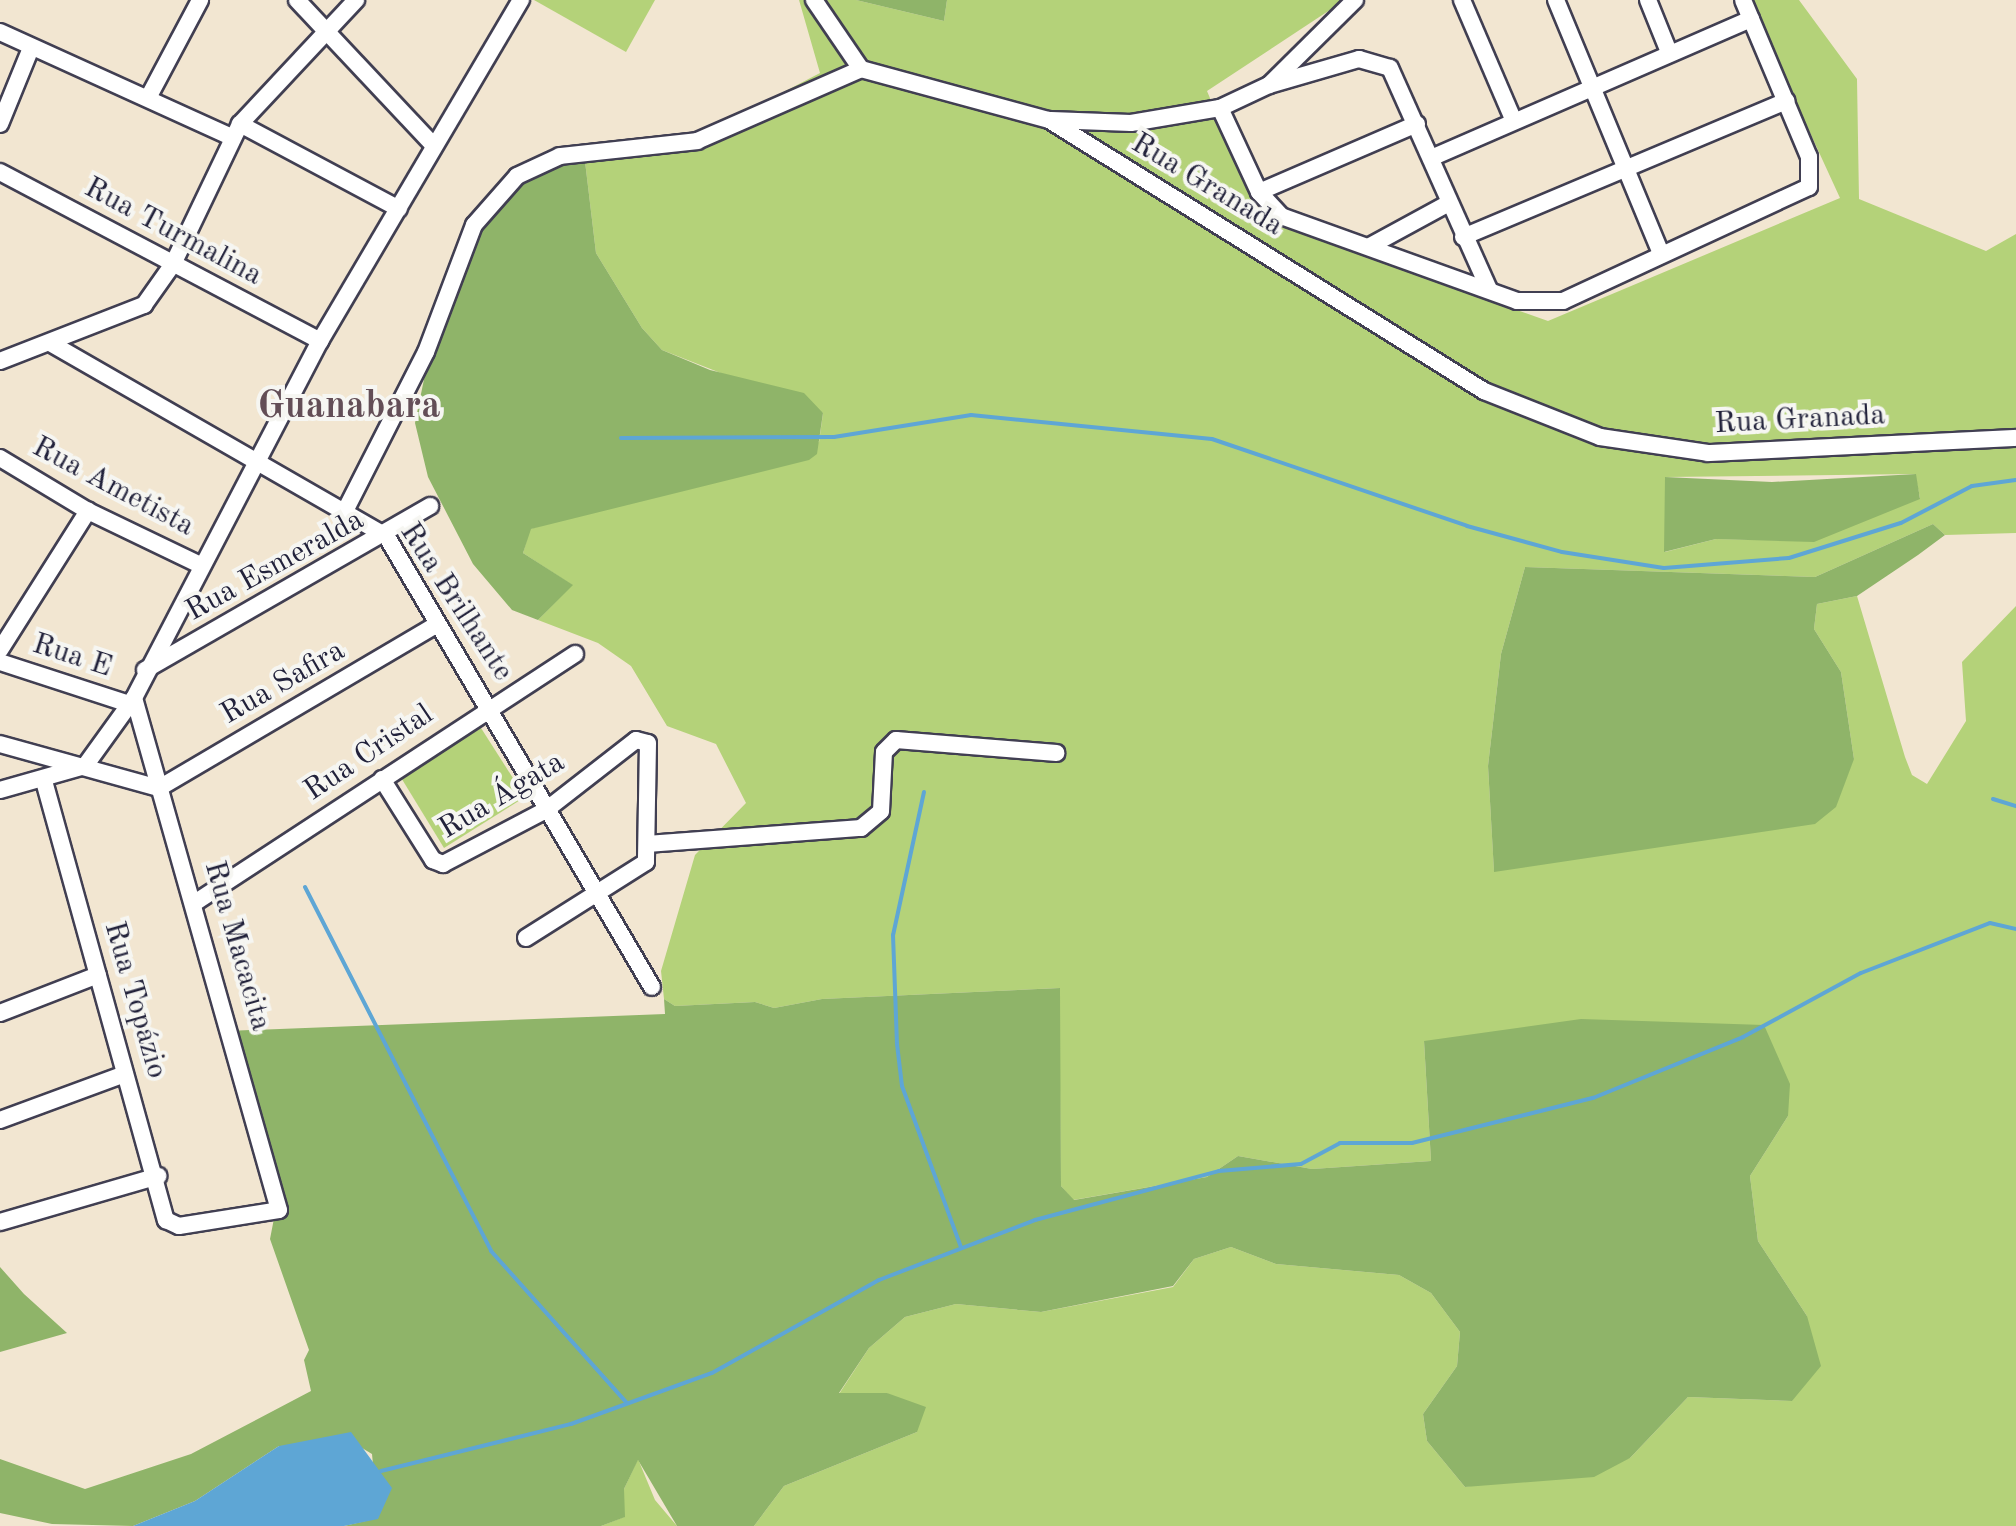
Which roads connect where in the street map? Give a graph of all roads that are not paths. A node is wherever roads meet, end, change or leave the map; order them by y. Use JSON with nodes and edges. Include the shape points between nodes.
{"nodes":[{"id":1,"x":200,"y":0,"type":"edge"},
{"id":2,"x":297,"y":0,"type":"edge"},
{"id":3,"x":356,"y":0,"type":"edge"},
{"id":4,"x":521,"y":0,"type":"edge"},
{"id":5,"x":814,"y":0,"type":"edge"},
{"id":6,"x":1355,"y":0,"type":"edge"},
{"id":7,"x":1462,"y":0,"type":"edge"},
{"id":8,"x":1556,"y":0,"type":"edge"},
{"id":9,"x":1648,"y":0,"type":"edge"},
{"id":10,"x":1743,"y":0,"type":"edge"},
{"id":11,"x":1751,"y":19,"type":"junction"},
{"id":12,"x":328,"y":27,"type":"junction"},
{"id":13,"x":0,"y":32,"type":"edge"},
{"id":14,"x":31,"y":48,"type":"junction"},
{"id":15,"x":1669,"y":52,"type":"junction"},
{"id":16,"x":861,"y":69,"type":"junction"},
{"id":17,"x":1269,"y":85,"type":"junction"},
{"id":18,"x":1591,"y":88,"type":"junction"},
{"id":19,"x":148,"y":98,"type":"junction"},
{"id":20,"x":1787,"y":101,"type":"junction"},
{"id":21,"x":1220,"y":108,"type":"junction"},
{"id":22,"x":1513,"y":119,"type":"junction"},
{"id":23,"x":1049,"y":120,"type":"junction"},
{"id":24,"x":0,"y":124,"type":"edge"},
{"id":25,"x":1417,"y":124,"type":"junction"},
{"id":26,"x":236,"y":130,"type":"junction"},
{"id":27,"x":433,"y":145,"type":"junction"},
{"id":28,"x":1431,"y":158,"type":"junction"},
{"id":29,"x":1624,"y":171,"type":"junction"},
{"id":30,"x":0,"y":172,"type":"edge"},
{"id":31,"x":1259,"y":192,"type":"junction"},
{"id":32,"x":1449,"y":203,"type":"junction"},
{"id":33,"x":399,"y":209,"type":"junction"},
{"id":34,"x":1463,"y":237,"type":"junction"},
{"id":35,"x":1370,"y":246,"type":"junction"},
{"id":36,"x":1660,"y":251,"type":"junction"},
{"id":37,"x":173,"y":264,"type":"junction"},
{"id":38,"x":1489,"y":289,"type":"junction"},
{"id":39,"x":320,"y":341,"type":"junction"},
{"id":40,"x":52,"y":344,"type":"junction"},
{"id":41,"x":0,"y":361,"type":"edge"},
{"id":42,"x":2016,"y":438,"type":"edge"},
{"id":43,"x":0,"y":458,"type":"edge"},
{"id":44,"x":255,"y":464,"type":"junction"},
{"id":45,"x":430,"y":506,"type":"dead end"},
{"id":46,"x":346,"y":509,"type":"junction"},
{"id":47,"x":88,"y":511,"type":"junction"},
{"id":48,"x":387,"y":537,"type":"junction"},
{"id":49,"x":200,"y":565,"type":"junction"},
{"id":50,"x":436,"y":625,"type":"junction"},
{"id":51,"x":0,"y":650,"type":"edge"},
{"id":52,"x":575,"y":654,"type":"dead end"},
{"id":53,"x":0,"y":662,"type":"edge"},
{"id":54,"x":145,"y":670,"type":"junction"},
{"id":55,"x":130,"y":701,"type":"junction"},
{"id":56,"x":489,"y":705,"type":"junction"},
{"id":57,"x":0,"y":744,"type":"edge"},
{"id":58,"x":1056,"y":753,"type":"dead end"},
{"id":59,"x":85,"y":766,"type":"junction"},
{"id":60,"x":382,"y":779,"type":"junction"},
{"id":61,"x":44,"y":781,"type":"junction"},
{"id":62,"x":159,"y":788,"type":"junction"},
{"id":63,"x":0,"y":790,"type":"edge"},
{"id":64,"x":546,"y":810,"type":"junction"},
{"id":65,"x":647,"y":844,"type":"junction"},
{"id":66,"x":599,"y":893,"type":"junction"},
{"id":67,"x":196,"y":902,"type":"junction"},
{"id":68,"x":526,"y":938,"type":"dead end"},
{"id":69,"x":98,"y":975,"type":"junction"},
{"id":70,"x":652,"y":987,"type":"dead end"},
{"id":71,"x":0,"y":1011,"type":"edge"},
{"id":72,"x":125,"y":1074,"type":"junction"},
{"id":73,"x":0,"y":1120,"type":"edge"},
{"id":74,"x":158,"y":1176,"type":"junction"},
{"id":75,"x":0,"y":1222,"type":"edge"},
{"id":76,"x":179,"y":1226,"type":"joint"}],
"edges":[{"from":1,"to":19,"type":"street"},
{"from":2,"to":12,"type":"street"},
{"from":3,"to":12,"type":"street"},
{"from":4,"to":27,"type":"street"},
{"from":5,"to":16,"type":"street"},
{"from":6,"to":17,"type":"street"},
{"from":7,"to":22,"type":"street"},
{"from":8,"to":18,"type":"street"},
{"from":9,"to":15,"type":"street"},
{"from":10,"to":11,"type":"street"},
{"from":11,"to":15,"type":"street"},
{"from":11,"to":20,"type":"street"},
{"from":12,"to":26,"type":"street"},
{"from":12,"to":27,"type":"street"},
{"from":13,"to":14,"type":"street"},
{"from":14,"to":19,"type":"street"},
{"from":14,"to":24,"type":"street"},
{"from":15,"to":18,"type":"street"},
{"from":16,"to":23,"type":"street","name":"Rua Granada"},
{"from":16,"to":46,"type":"street","via":[[697,141],[560,156],[517,176],[474,225],[426,352]]},
{"from":17,"to":21,"type":"street"},
{"from":17,"to":25,"type":"street","via":[[1359,59],[1383,62]]},
{"from":18,"to":22,"type":"street"},
{"from":18,"to":29,"type":"street"},
{"from":19,"to":26,"type":"street"},
{"from":20,"to":29,"type":"street"},
{"from":20,"to":36,"type":"street","via":[[1813,171],[1809,187]]},
{"from":21,"to":23,"type":"street","via":[[1131,123]]},
{"from":21,"to":31,"type":"street"},
{"from":22,"to":28,"type":"street"},
{"from":23,"to":42,"type":"street","name":"Rua Granada","via":[[1484,391],[1543,418],[1651,449],[1708,453]]},
{"from":25,"to":28,"type":"street"},
{"from":25,"to":31,"type":"street"},
{"from":26,"to":33,"type":"street"},
{"from":26,"to":37,"type":"street"},
{"from":27,"to":33,"type":"street"},
{"from":28,"to":32,"type":"street"},
{"from":29,"to":34,"type":"street"},
{"from":29,"to":36,"type":"street"},
{"from":30,"to":37,"type":"street","name":"Rua Turmalina"},
{"from":31,"to":35,"type":"street","via":[[1293,223]]},
{"from":32,"to":34,"type":"street"},
{"from":32,"to":35,"type":"street"},
{"from":33,"to":39,"type":"street"},
{"from":34,"to":38,"type":"street"},
{"from":35,"to":38,"type":"street"},
{"from":36,"to":38,"type":"street","via":[[1563,301],[1517,301]]},
{"from":37,"to":39,"type":"street","name":"Rua Turmalina"},
{"from":37,"to":40,"type":"street","via":[[139,309]]},
{"from":39,"to":44,"type":"street"},
{"from":40,"to":41,"type":"street"},
{"from":40,"to":44,"type":"street","name":"Rua Brilhante"},
{"from":43,"to":47,"type":"street","name":"Rua Ametista"},
{"from":44,"to":46,"type":"street","name":"Rua Brilhante"},
{"from":44,"to":49,"type":"street"},
{"from":45,"to":48,"type":"street","name":"Rua Esmeralda"},
{"from":46,"to":48,"type":"street","name":"Rua Brilhante"},
{"from":47,"to":49,"type":"street","name":"Rua Ametista"},
{"from":47,"to":51,"type":"street"},
{"from":48,"to":50,"type":"street","name":"Rua Brilhante"},
{"from":48,"to":54,"type":"street","name":"Rua Esmeralda"},
{"from":49,"to":54,"type":"street"},
{"from":50,"to":56,"type":"street","name":"Rua Brilhante"},
{"from":50,"to":62,"type":"street","name":"Rua Safira"},
{"from":52,"to":56,"type":"street","name":"Rua Cristal"},
{"from":53,"to":55,"type":"street","name":"Rua E"},
{"from":54,"to":55,"type":"street"},
{"from":55,"to":59,"type":"street"},
{"from":55,"to":62,"type":"street","name":"Rua Macacita"},
{"from":56,"to":60,"type":"street","name":"Rua Cristal"},
{"from":56,"to":64,"type":"street","name":"Rua Brilhante"},
{"from":57,"to":59,"type":"street"},
{"from":58,"to":65,"type":"street","via":[[896,740],[884,752],[881,811],[861,828]]},
{"from":59,"to":61,"type":"street"},
{"from":59,"to":62,"type":"street"},
{"from":60,"to":64,"type":"street","name":"Rua Ágata","via":[[433,860],[450,861]]},
{"from":60,"to":67,"type":"street","name":"Rua Cristal"},
{"from":61,"to":63,"type":"street"},
{"from":61,"to":69,"type":"street","name":"Rua Topázio"},
{"from":62,"to":67,"type":"street","name":"Rua Macacita"},
{"from":64,"to":65,"type":"street","name":"Rua Ágata","via":[[636,740],[653,749]]},
{"from":64,"to":66,"type":"street","name":"Rua Brilhante"},
{"from":65,"to":66,"type":"street","via":[[641,870]]},
{"from":66,"to":68,"type":"street"},
{"from":66,"to":70,"type":"street","name":"Rua Brilhante"},
{"from":67,"to":76,"type":"street","name":"Rua Macacita","via":[[279,1210]]},
{"from":69,"to":71,"type":"street"},
{"from":69,"to":72,"type":"street","name":"Rua Topázio"},
{"from":72,"to":73,"type":"street"},
{"from":72,"to":74,"type":"street","name":"Rua Topázio"},
{"from":74,"to":75,"type":"street"},
{"from":74,"to":76,"type":"street","name":"Rua Topázio","via":[[166,1220]]}]}
